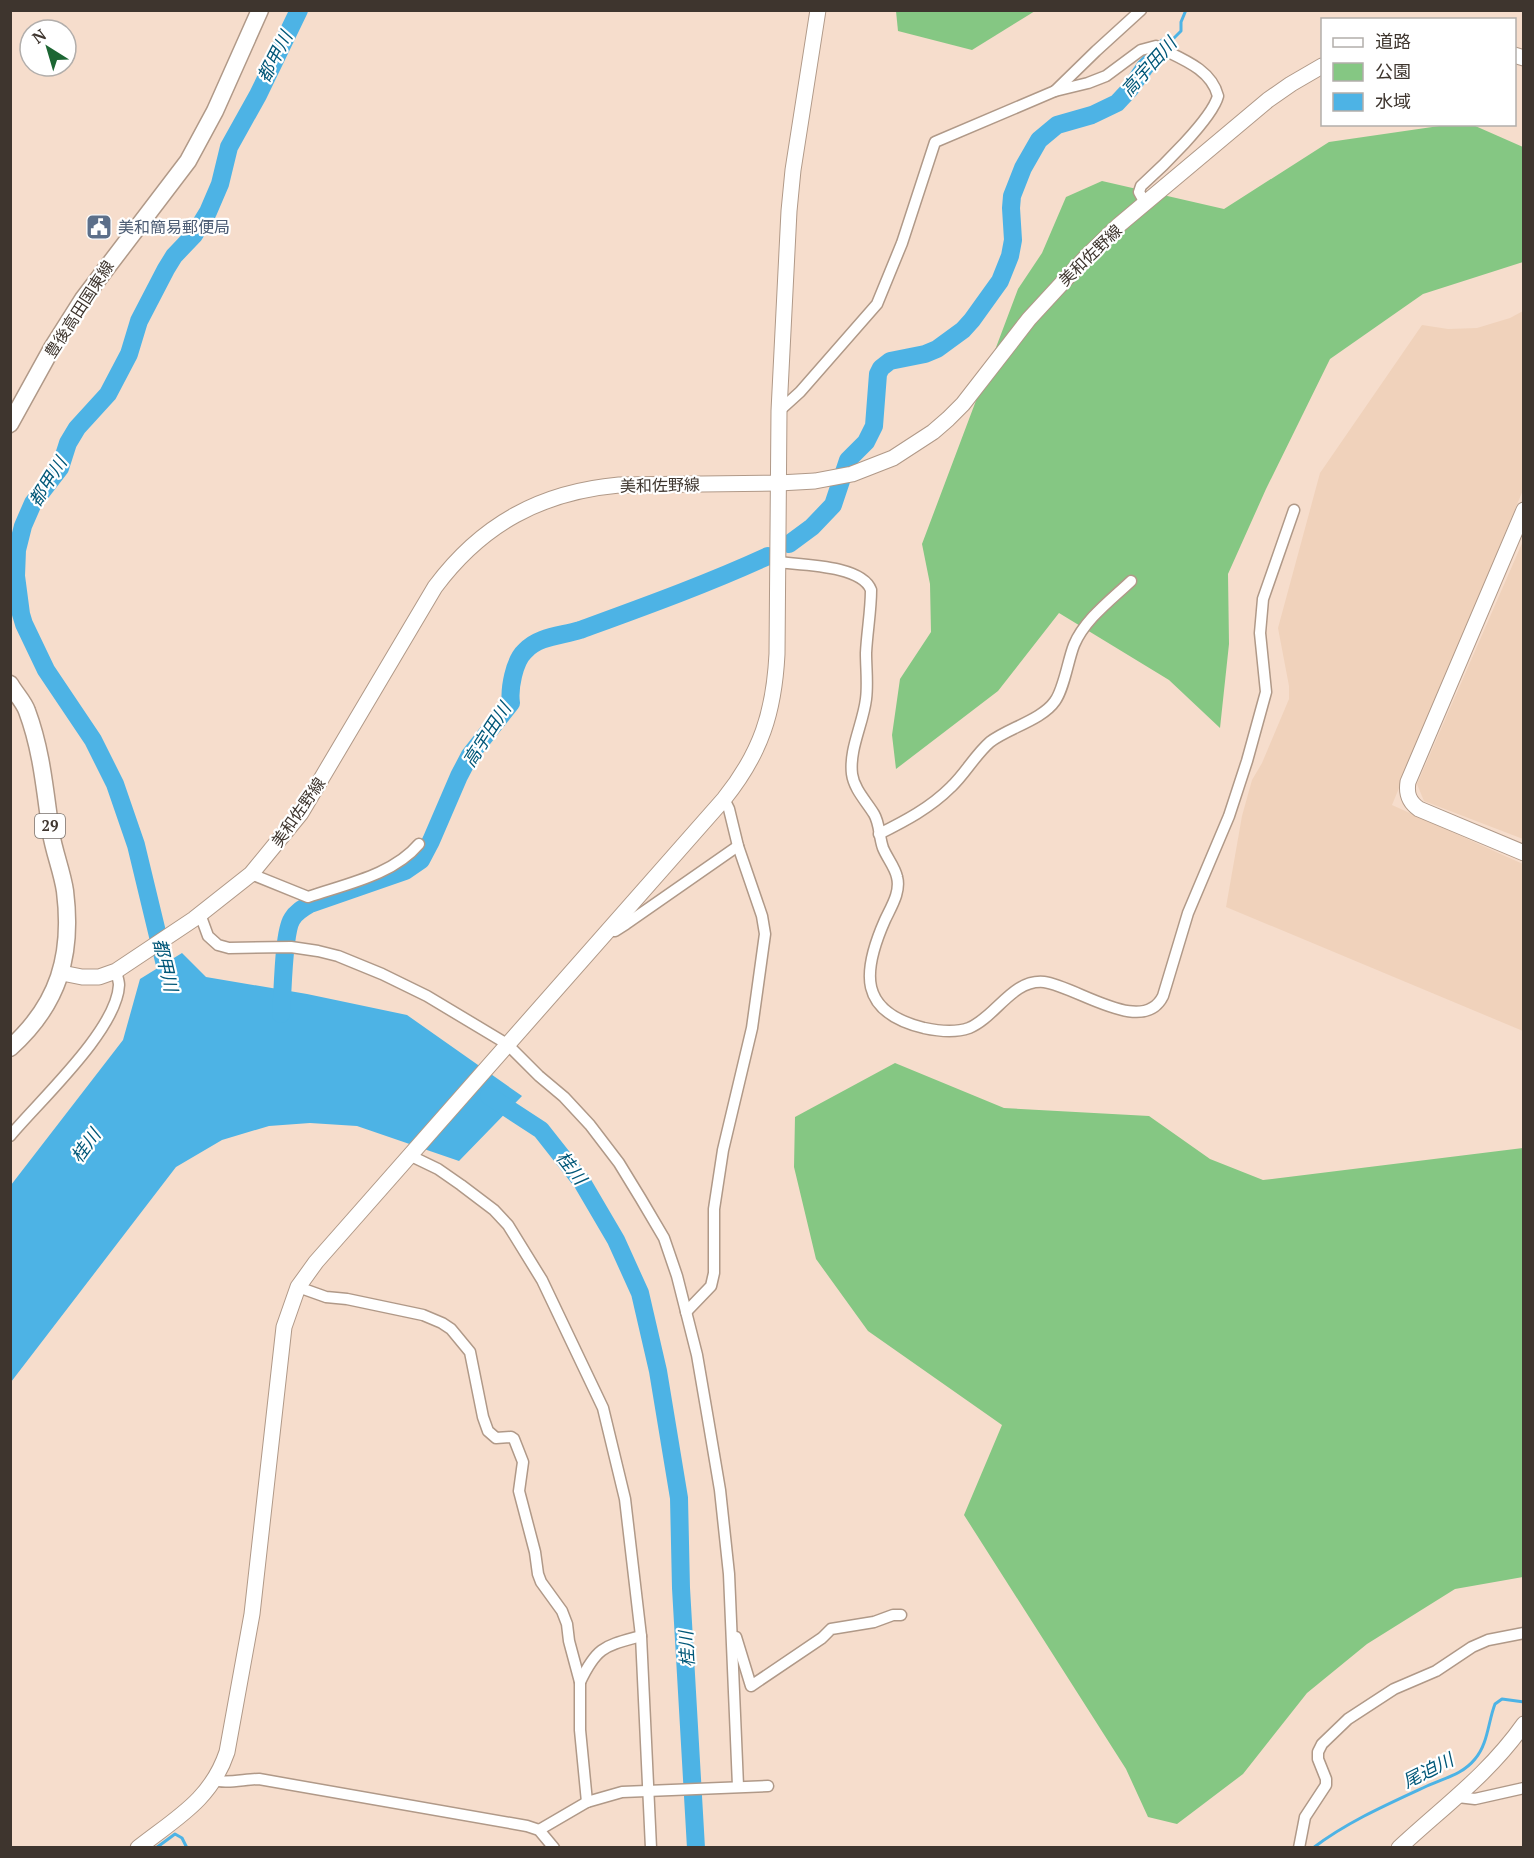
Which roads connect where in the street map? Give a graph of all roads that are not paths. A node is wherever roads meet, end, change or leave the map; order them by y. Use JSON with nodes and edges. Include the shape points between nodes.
{"nodes":[{"id":1,"x":260,"y":10,"type":"edge"},
{"id":2,"x":818,"y":10,"type":"edge"},
{"id":3,"x":1141,"y":10,"type":"edge"},
{"id":4,"x":1321,"y":67,"type":"edge"},
{"id":5,"x":1055,"y":91,"type":"junction"},
{"id":6,"x":1145,"y":204,"type":"junction"},
{"id":7,"x":779,"y":411,"type":"junction"},
{"id":8,"x":10,"y":424,"type":"edge"},
{"id":9,"x":779,"y":483,"type":"junction"},
{"id":10,"x":1294,"y":510,"type":"dead end"},
{"id":11,"x":1524,"y":510,"type":"edge"},
{"id":12,"x":778,"y":562,"type":"junction"},
{"id":13,"x":1131,"y":581,"type":"dead end"},
{"id":14,"x":10,"y":684,"type":"edge"},
{"id":15,"x":724,"y":800,"type":"junction"},
{"id":16,"x":879,"y":834,"type":"junction"},
{"id":17,"x":419,"y":844,"type":"dead end"},
{"id":18,"x":738,"y":846,"type":"junction"},
{"id":19,"x":1524,"y":853,"type":"edge"},
{"id":20,"x":251,"y":874,"type":"junction"},
{"id":21,"x":197,"y":916,"type":"junction"},
{"id":22,"x":609,"y":930,"type":"junction"},
{"id":23,"x":122,"y":968,"type":"junction"},
{"id":24,"x":62,"y":973,"type":"junction"},
{"id":25,"x":505,"y":1046,"type":"junction"},
{"id":26,"x":10,"y":1048,"type":"edge"},
{"id":27,"x":10,"y":1136,"type":"edge"},
{"id":28,"x":410,"y":1153,"type":"junction"},
{"id":29,"x":298,"y":1287,"type":"junction"},
{"id":30,"x":686,"y":1312,"type":"junction"},
{"id":31,"x":901,"y":1615,"type":"dead end"},
{"id":32,"x":731,"y":1620,"type":"junction"},
{"id":33,"x":1524,"y":1633,"type":"edge"},
{"id":34,"x":641,"y":1636,"type":"junction"},
{"id":35,"x":580,"y":1682,"type":"junction"},
{"id":36,"x":1524,"y":1724,"type":"edge"},
{"id":37,"x":215,"y":1780,"type":"junction"},
{"id":38,"x":735,"y":1786,"type":"junction"},
{"id":39,"x":768,"y":1786,"type":"dead end"},
{"id":40,"x":1524,"y":1788,"type":"edge"},
{"id":41,"x":651,"y":1790,"type":"junction"},
{"id":42,"x":1458,"y":1797,"type":"junction"},
{"id":43,"x":587,"y":1802,"type":"junction"},
{"id":44,"x":539,"y":1830,"type":"junction"},
{"id":45,"x":138,"y":1848,"type":"edge"},
{"id":46,"x":554,"y":1848,"type":"edge"},
{"id":47,"x":651,"y":1848,"type":"edge"},
{"id":48,"x":1299,"y":1848,"type":"edge"},
{"id":49,"x":1399,"y":1848,"type":"edge"}],
"edges":[{"from":1,"to":8,"type":"main road","name":"豊後高田国東線","via":[[188,161],[83,298]]},
{"from":2,"to":7,"type":"street","via":[[789,211]]},
{"from":3,"to":5,"type":"street"},
{"from":4,"to":6,"type":"street","name":"美和佐野線","via":[[1268,100]]},
{"from":5,"to":6,"type":"street","via":[[1106,76],[1141,50],[1155,46],[1206,75],[1215,87],[1217,99],[1183,145],[1141,186],[1139,193]]},
{"from":5,"to":7,"type":"street","via":[[935,142],[877,304]]},
{"from":6,"to":9,"type":"street","name":"美和佐野線","via":[[1057,286],[948,419],[919,442],[893,458],[852,474]]},
{"from":7,"to":9,"type":"street"},
{"from":9,"to":12,"type":"street"},
{"from":9,"to":20,"type":"street","name":"美和佐野線","via":[[595,487],[550,499],[494,527],[461,556],[435,588],[301,813]]},
{"from":10,"to":16,"type":"street","via":[[1263,599],[1260,633],[1266,692],[1250,750],[1229,816],[1188,914],[1163,996],[1153,1010],[1122,1010],[1059,986],[1035,982],[1016,990],[980,1022],[959,1030],[923,1028],[887,1012],[873,994],[870,968],[876,940],[898,887]]},
{"from":11,"to":19,"type":"street","via":[[1407,790],[1419,809]]},
{"from":12,"to":15,"type":"street","via":[[772,705],[754,756]]},
{"from":12,"to":16,"type":"street","via":[[848,572],[870,587],[866,700],[852,765],[855,784],[878,822]]},
{"from":13,"to":16,"type":"street","via":[[1081,632],[1056,700],[1048,709],[990,742],[933,803]]},
{"from":14,"to":24,"type":"main road","number":"29","via":[[27,709],[42,758],[54,852],[65,889],[66,955]]},
{"from":15,"to":18,"type":"street"},
{"from":15,"to":22,"type":"street"},
{"from":17,"to":20,"type":"street","via":[[410,855],[384,870],[308,897]]},
{"from":18,"to":22,"type":"street","via":[[626,924]]},
{"from":18,"to":30,"type":"street","via":[[765,934],[752,1028],[723,1150],[714,1209],[714,1273],[711,1286]]},
{"from":20,"to":21,"type":"street","name":"美和佐野線"},
{"from":21,"to":23,"type":"street","name":"美和佐野線"},
{"from":21,"to":25,"type":"street","via":[[218,945],[286,947],[338,956],[428,996]]},
{"from":22,"to":25,"type":"street"},
{"from":23,"to":24,"type":"street","name":"美和佐野線","via":[[99,977]]},
{"from":23,"to":27,"type":"street","via":[[108,1020],[85,1052]]},
{"from":24,"to":26,"type":"main road","number":"29","via":[[42,1015]]},
{"from":25,"to":28,"type":"street"},
{"from":25,"to":30,"type":"street","via":[[584,1118],[619,1163],[664,1238]]},
{"from":28,"to":29,"type":"street"},
{"from":28,"to":34,"type":"street","via":[[461,1185],[508,1225],[542,1280],[587,1373],[603,1408],[625,1499]]},
{"from":29,"to":35,"type":"street","via":[[326,1297],[432,1318],[451,1329],[470,1352],[488,1431],[496,1438],[514,1439],[523,1462],[519,1491],[538,1574],[565,1618]]},
{"from":29,"to":37,"type":"street","via":[[284,1327],[252,1614],[230,1737]]},
{"from":30,"to":32,"type":"street","via":[[720,1490]]},
{"from":31,"to":32,"type":"street","via":[[831,1629],[751,1686]]},
{"from":32,"to":38,"type":"street"},
{"from":33,"to":48,"type":"street","via":[[1472,1647],[1348,1719],[1318,1752],[1326,1785],[1305,1816]]},
{"from":34,"to":35,"type":"street","via":[[602,1649],[590,1661]]},
{"from":34,"to":41,"type":"street"},
{"from":35,"to":43,"type":"street"},
{"from":36,"to":42,"type":"street","via":[[1502,1753]]},
{"from":37,"to":44,"type":"street","via":[[274,1781]]},
{"from":37,"to":45,"type":"street","via":[[200,1798]]},
{"from":38,"to":39,"type":"street"},
{"from":38,"to":41,"type":"street"},
{"from":40,"to":42,"type":"street","via":[[1475,1799]]},
{"from":41,"to":43,"type":"street","via":[[622,1792]]},
{"from":41,"to":47,"type":"street"},
{"from":42,"to":49,"type":"street"},
{"from":43,"to":44,"type":"street"},
{"from":44,"to":46,"type":"street"}]}
